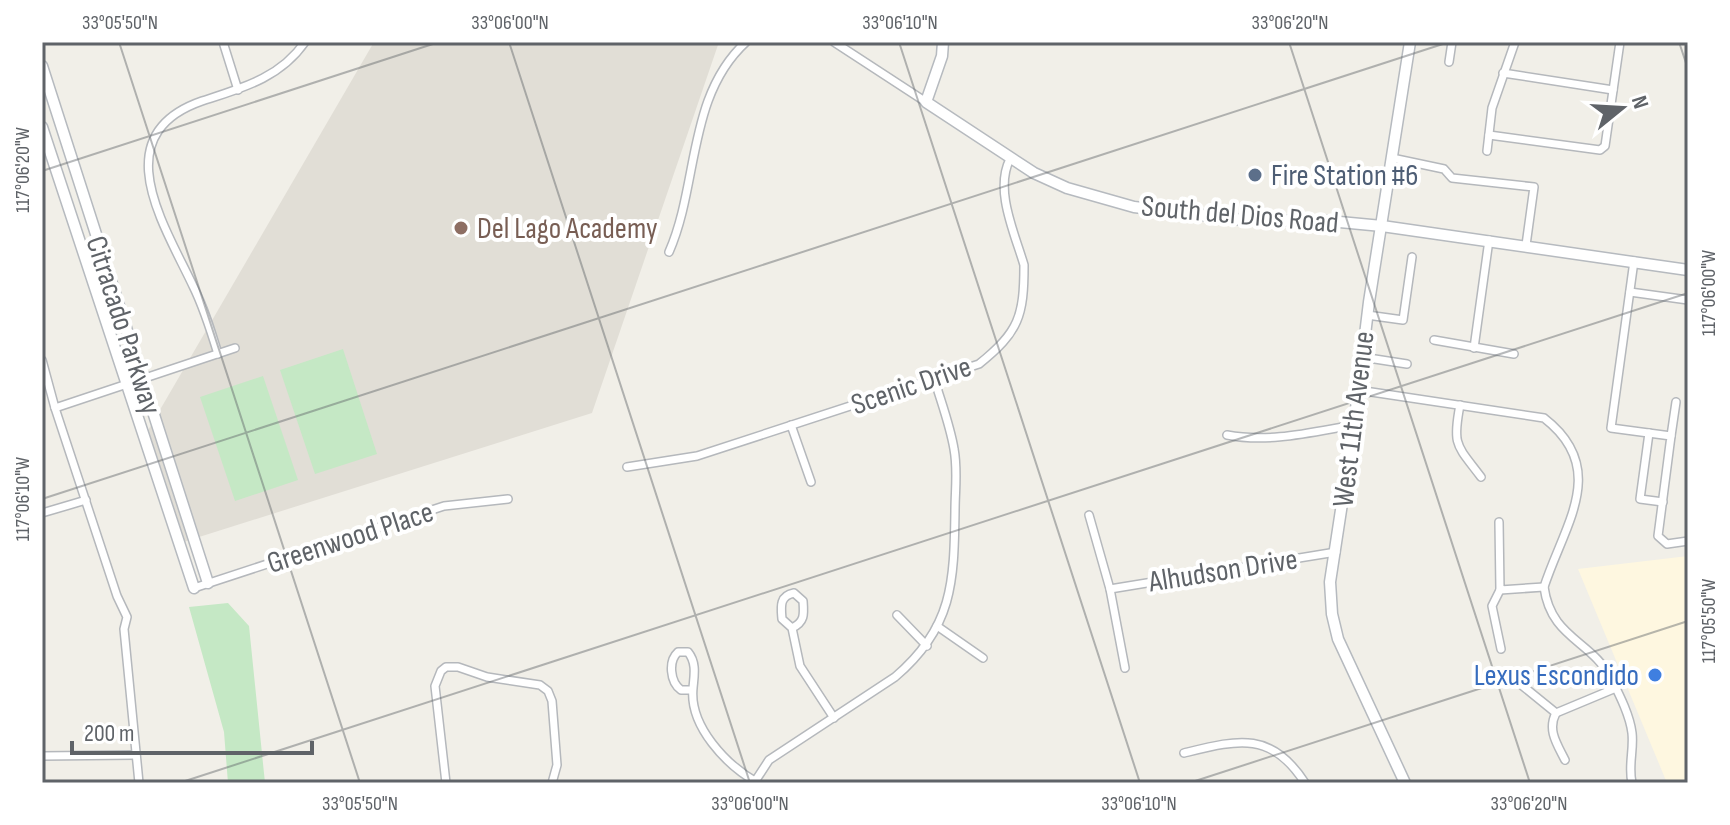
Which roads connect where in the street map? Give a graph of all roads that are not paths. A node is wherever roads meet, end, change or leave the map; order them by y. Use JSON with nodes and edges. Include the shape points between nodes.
{"nodes":[{"id":1,"x":223,"y":42,"type":"edge"},
{"id":2,"x":305,"y":42,"type":"edge"},
{"id":3,"x":746,"y":42,"type":"edge"},
{"id":4,"x":834,"y":42,"type":"edge"},
{"id":5,"x":943,"y":42,"type":"edge"},
{"id":6,"x":1410,"y":42,"type":"edge"},
{"id":7,"x":1452,"y":42,"type":"edge"},
{"id":8,"x":1515,"y":42,"type":"edge"},
{"id":9,"x":1620,"y":42,"type":"edge"},
{"id":10,"x":1449,"y":62,"type":"dead end"},
{"id":11,"x":42,"y":66,"type":"edge"},
{"id":12,"x":1503,"y":73,"type":"junction"},
{"id":13,"x":238,"y":90,"type":"junction"},
{"id":14,"x":1613,"y":90,"type":"junction"},
{"id":15,"x":926,"y":102,"type":"junction"},
{"id":16,"x":42,"y":127,"type":"edge"},
{"id":17,"x":1489,"y":135,"type":"junction"},
{"id":18,"x":1487,"y":151,"type":"dead end"},
{"id":19,"x":1392,"y":158,"type":"junction"},
{"id":20,"x":1010,"y":159,"type":"junction"},
{"id":21,"x":1382,"y":226,"type":"junction"},
{"id":22,"x":1489,"y":240,"type":"junction"},
{"id":23,"x":1526,"y":245,"type":"junction"},
{"id":24,"x":669,"y":252,"type":"dead end"},
{"id":25,"x":1412,"y":257,"type":"dead end"},
{"id":26,"x":1634,"y":261,"type":"junction"},
{"id":27,"x":1688,"y":270,"type":"edge"},
{"id":28,"x":1630,"y":292,"type":"junction"},
{"id":29,"x":1688,"y":300,"type":"edge"},
{"id":30,"x":1367,"y":315,"type":"junction"},
{"id":31,"x":1434,"y":340,"type":"dead end"},
{"id":32,"x":235,"y":348,"type":"dead end"},
{"id":33,"x":1474,"y":348,"type":"junction"},
{"id":34,"x":218,"y":354,"type":"junction"},
{"id":35,"x":1514,"y":354,"type":"dead end"},
{"id":36,"x":1362,"y":357,"type":"junction"},
{"id":37,"x":42,"y":360,"type":"edge"},
{"id":38,"x":1407,"y":364,"type":"dead end"},
{"id":39,"x":934,"y":378,"type":"junction"},
{"id":40,"x":141,"y":379,"type":"junction"},
{"id":41,"x":127,"y":384,"type":"junction"},
{"id":42,"x":1358,"y":390,"type":"junction"},
{"id":43,"x":1676,"y":402,"type":"dead end"},
{"id":44,"x":1460,"y":405,"type":"junction"},
{"id":45,"x":55,"y":408,"type":"junction"},
{"id":46,"x":791,"y":425,"type":"junction"},
{"id":47,"x":1354,"y":425,"type":"junction"},
{"id":48,"x":1649,"y":433,"type":"junction"},
{"id":49,"x":1227,"y":435,"type":"dead end"},
{"id":50,"x":1671,"y":436,"type":"junction"},
{"id":51,"x":627,"y":467,"type":"dead end"},
{"id":52,"x":1481,"y":477,"type":"dead end"},
{"id":53,"x":811,"y":482,"type":"dead end"},
{"id":54,"x":508,"y":499,"type":"dead end"},
{"id":55,"x":86,"y":500,"type":"junction"},
{"id":56,"x":1663,"y":502,"type":"junction"},
{"id":57,"x":42,"y":513,"type":"edge"},
{"id":58,"x":1089,"y":515,"type":"dead end"},
{"id":59,"x":1499,"y":522,"type":"dead end"},
{"id":60,"x":1688,"y":541,"type":"edge"},
{"id":61,"x":1336,"y":552,"type":"junction"},
{"id":62,"x":208,"y":583,"type":"junction"},
{"id":63,"x":1544,"y":587,"type":"junction"},
{"id":64,"x":194,"y":588,"type":"joint"},
{"id":65,"x":1110,"y":589,"type":"junction"},
{"id":66,"x":1500,"y":590,"type":"junction"},
{"id":67,"x":897,"y":615,"type":"dead end"},
{"id":68,"x":937,"y":626,"type":"junction"},
{"id":69,"x":792,"y":628,"type":"junction"},
{"id":70,"x":927,"y":646,"type":"junction"},
{"id":71,"x":1501,"y":649,"type":"dead end"},
{"id":72,"x":983,"y":658,"type":"dead end"},
{"id":73,"x":1125,"y":668,"type":"dead end"},
{"id":74,"x":1519,"y":683,"type":"dead end"},
{"id":75,"x":1616,"y":688,"type":"junction"},
{"id":76,"x":692,"y":690,"type":"junction"},
{"id":77,"x":1556,"y":713,"type":"junction"},
{"id":78,"x":834,"y":718,"type":"junction"},
{"id":79,"x":1184,"y":753,"type":"dead end"},
{"id":80,"x":136,"y":755,"type":"junction"},
{"id":81,"x":42,"y":756,"type":"edge"},
{"id":82,"x":1565,"y":760,"type":"dead end"},
{"id":83,"x":1631,"y":780,"type":"edge"},
{"id":84,"x":139,"y":783,"type":"edge"},
{"id":85,"x":446,"y":783,"type":"edge"},
{"id":86,"x":552,"y":783,"type":"edge"},
{"id":87,"x":756,"y":783,"type":"edge"},
{"id":88,"x":1305,"y":783,"type":"edge"},
{"id":89,"x":1405,"y":783,"type":"edge"},
{"id":90,"x":1621,"y":783,"type":"edge"}],
"edges":[{"from":1,"to":13,"type":"street"},
{"from":2,"to":13,"type":"street","via":[[277,71]]},
{"from":3,"to":24,"type":"street","via":[[722,70],[698,130],[687,199]]},
{"from":4,"to":15,"type":"street","name":"South del Dios Road"},
{"from":5,"to":15,"type":"street"},
{"from":6,"to":19,"type":"street","name":"West 11th Avenue"},
{"from":7,"to":10,"type":"street"},
{"from":8,"to":12,"type":"street"},
{"from":9,"to":14,"type":"street"},
{"from":11,"to":40,"type":"street","name":"Citracado Parkway"},
{"from":12,"to":14,"type":"street"},
{"from":12,"to":17,"type":"street"},
{"from":13,"to":34,"type":"street","via":[[179,112],[160,131],[148,163],[152,199],[201,303]]},
{"from":14,"to":17,"type":"street","via":[[1605,146],[1600,150]]},
{"from":15,"to":20,"type":"street","name":"South del Dios Road"},
{"from":16,"to":41,"type":"street","name":"Citracado Parkway"},
{"from":17,"to":18,"type":"street"},
{"from":19,"to":21,"type":"street","name":"West 11th Avenue"},
{"from":19,"to":23,"type":"street","via":[[1444,169],[1452,178],[1534,187]]},
{"from":20,"to":21,"type":"street","name":"South del Dios Road","via":[[1067,188],[1134,207],[1243,220]]},
{"from":20,"to":39,"type":"street","name":"Scenic Drive","via":[[1004,182],[1024,265],[1021,311],[1012,333],[979,364]]},
{"from":21,"to":22,"type":"street","name":"South del Dios Road"},
{"from":21,"to":30,"type":"street","name":"West 11th Avenue"},
{"from":22,"to":23,"type":"street","name":"South del Dios Road"},
{"from":22,"to":33,"type":"street"},
{"from":23,"to":26,"type":"street","name":"South del Dios Road"},
{"from":25,"to":30,"type":"street","via":[[1403,320]]},
{"from":26,"to":27,"type":"street","name":"South del Dios Road"},
{"from":26,"to":28,"type":"street"},
{"from":28,"to":29,"type":"street"},
{"from":28,"to":48,"type":"street","via":[[1611,428]]},
{"from":30,"to":36,"type":"street","name":"West 11th Avenue"},
{"from":31,"to":33,"type":"street"},
{"from":32,"to":34,"type":"street"},
{"from":33,"to":35,"type":"street"},
{"from":34,"to":40,"type":"street"},
{"from":36,"to":38,"type":"street"},
{"from":36,"to":42,"type":"street","name":"West 11th Avenue"},
{"from":37,"to":45,"type":"street"},
{"from":39,"to":46,"type":"street","name":"Scenic Drive"},
{"from":39,"to":68,"type":"street","via":[[957,471],[954,568]]},
{"from":40,"to":41,"type":"street"},
{"from":40,"to":62,"type":"street","name":"Citracado Parkway"},
{"from":41,"to":45,"type":"street"},
{"from":41,"to":64,"type":"street","name":"Citracado Parkway"},
{"from":42,"to":44,"type":"street"},
{"from":42,"to":47,"type":"street","name":"West 11th Avenue"},
{"from":43,"to":50,"type":"street"},
{"from":44,"to":52,"type":"street","via":[[1454,435]]},
{"from":44,"to":63,"type":"street","via":[[1544,418],[1573,450],[1579,468],[1575,503]]},
{"from":45,"to":55,"type":"street"},
{"from":46,"to":51,"type":"street","name":"Scenic Drive","via":[[697,456]]},
{"from":46,"to":53,"type":"street"},
{"from":47,"to":49,"type":"street","via":[[1272,438]]},
{"from":47,"to":61,"type":"street","name":"West 11th Avenue"},
{"from":48,"to":50,"type":"street"},
{"from":48,"to":56,"type":"street","via":[[1640,499]]},
{"from":50,"to":56,"type":"street"},
{"from":54,"to":62,"type":"street","name":"Greenwood Place","via":[[444,506]]},
{"from":55,"to":57,"type":"street"},
{"from":55,"to":80,"type":"street","via":[[127,617]]},
{"from":56,"to":60,"type":"street","via":[[1658,536],[1667,544]]},
{"from":58,"to":65,"type":"street"},
{"from":59,"to":66,"type":"street"},
{"from":61,"to":65,"type":"street","name":"Alhudson Drive"},
{"from":61,"to":89,"type":"street","name":"West 11th Avenue","via":[[1330,582],[1338,639]]},
{"from":62,"to":64,"type":"street","name":"Greenwood Place"},
{"from":63,"to":66,"type":"street"},
{"from":63,"to":75,"type":"street","via":[[1558,626],[1604,666]]},
{"from":65,"to":73,"type":"street"},
{"from":66,"to":71,"type":"street","via":[[1492,606]]},
{"from":67,"to":70,"type":"street"},
{"from":68,"to":70,"type":"street"},
{"from":68,"to":72,"type":"street"},
{"from":69,"to":69,"type":"street","via":[[804,615],[803,601],[794,593],[781,603],[782,619]]},
{"from":69,"to":78,"type":"street","via":[[800,666]]},
{"from":70,"to":78,"type":"street","via":[[895,677]]},
{"from":74,"to":77,"type":"street"},
{"from":75,"to":77,"type":"street"},
{"from":75,"to":83,"type":"street","via":[[1632,731]]},
{"from":76,"to":76,"type":"street","via":[[693,659],[688,652],[678,652],[672,661],[673,681],[681,690]]},
{"from":76,"to":87,"type":"street","via":[[706,735]]},
{"from":77,"to":82,"type":"street","via":[[1553,734]]},
{"from":78,"to":87,"type":"street","via":[[769,760]]},
{"from":79,"to":88,"type":"street","via":[[1226,743],[1255,743],[1285,757]]},
{"from":80,"to":81,"type":"street"},
{"from":80,"to":84,"type":"street"},
{"from":83,"to":90,"type":"street"},
{"from":85,"to":86,"type":"street","via":[[435,686],[441,671],[458,667],[548,691],[557,765]]}]}
